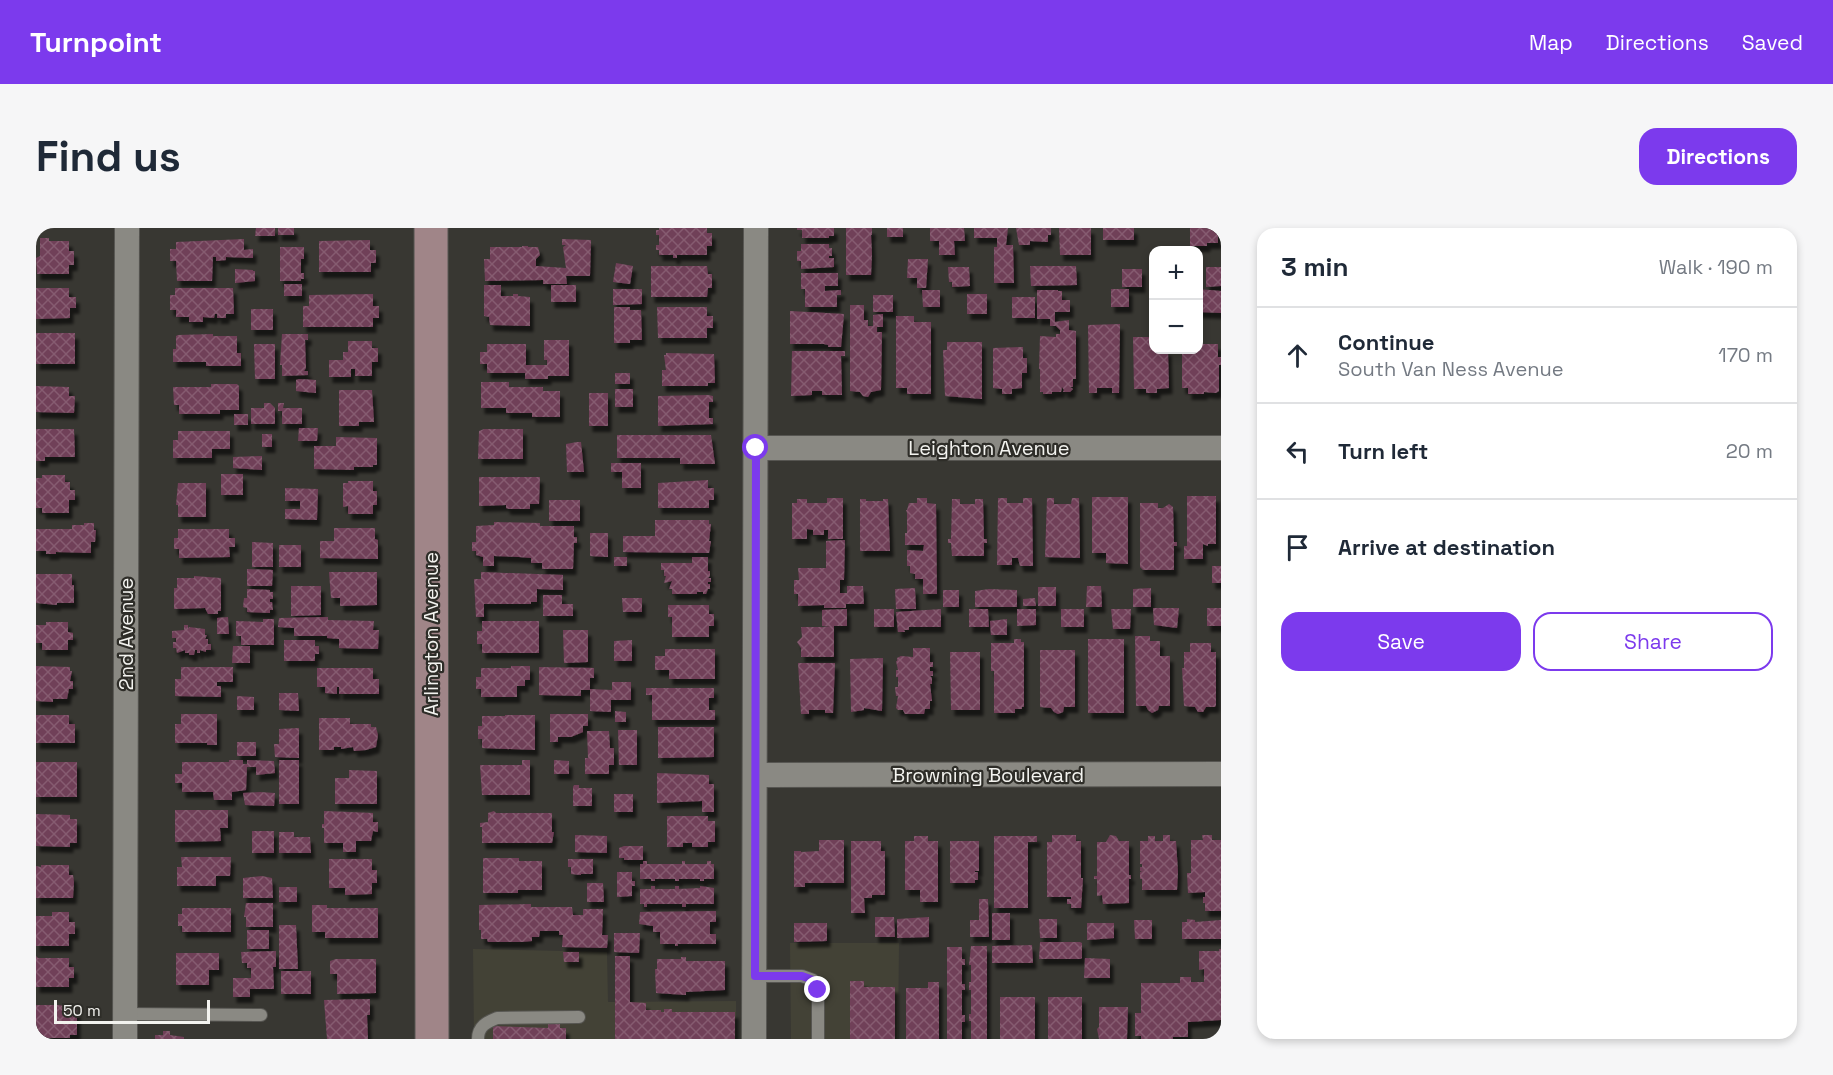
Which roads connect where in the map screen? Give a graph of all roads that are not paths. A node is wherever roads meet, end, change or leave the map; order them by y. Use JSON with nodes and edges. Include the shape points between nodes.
{"nodes":[{"id":1,"x":127,"y":228,"type":"edge"},
{"id":2,"x":431,"y":228,"type":"edge"},
{"id":3,"x":756,"y":228,"type":"edge"},
{"id":4,"x":756,"y":448,"type":"junction"},
{"id":5,"x":1221,"y":448,"type":"edge"},
{"id":6,"x":1221,"y":774,"type":"edge"},
{"id":7,"x":756,"y":775,"type":"junction"},
{"id":8,"x":755,"y":976,"type":"junction"},
{"id":9,"x":125,"y":1014,"type":"junction"},
{"id":10,"x":261,"y":1015,"type":"dead end"},
{"id":11,"x":579,"y":1017,"type":"dead end"},
{"id":12,"x":124,"y":1039,"type":"edge"},
{"id":13,"x":432,"y":1039,"type":"edge"},
{"id":14,"x":478,"y":1039,"type":"edge"},
{"id":15,"x":754,"y":1039,"type":"edge"},
{"id":16,"x":818,"y":1039,"type":"edge"}],
"edges":[{"from":1,"to":9,"type":"street","name":"2nd Avenue"},
{"from":2,"to":13,"type":"main road","name":"Arlington Avenue"},
{"from":3,"to":4,"type":"street"},
{"from":4,"to":5,"type":"street","name":"Leighton Avenue"},
{"from":4,"to":7,"type":"street"},
{"from":6,"to":7,"type":"street","name":"Browning Boulevard"},
{"from":7,"to":8,"type":"street"},
{"from":8,"to":15,"type":"street"},
{"from":8,"to":16,"type":"lane","via":[[802,976],[813,980],[818,990]]},
{"from":9,"to":10,"type":"lane"},
{"from":9,"to":12,"type":"street","name":"2nd Avenue"},
{"from":11,"to":14,"type":"lane","via":[[497,1018],[485,1022]]}]}
